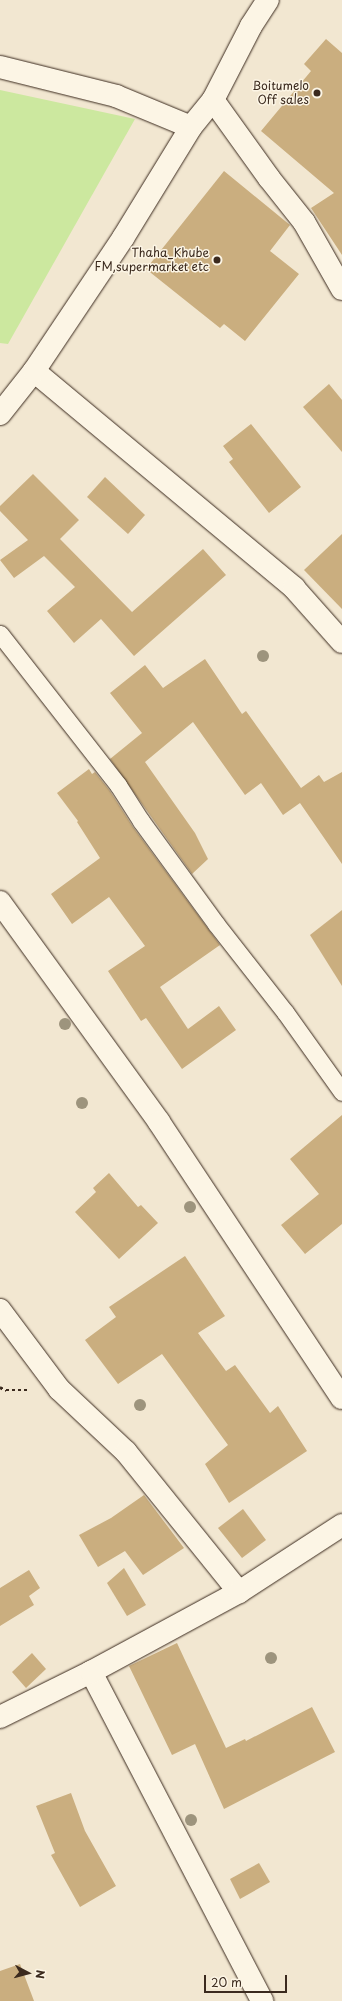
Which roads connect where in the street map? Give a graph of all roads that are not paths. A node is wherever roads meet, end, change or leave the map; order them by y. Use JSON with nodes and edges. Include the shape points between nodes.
{"nodes":[{"id":1,"x":268,"y":0,"type":"edge"},
{"id":2,"x":0,"y":67,"type":"edge"},
{"id":3,"x":212,"y":100,"type":"junction"},
{"id":4,"x":191,"y":127,"type":"junction"},
{"id":5,"x":342,"y":289,"type":"edge"},
{"id":6,"x":34,"y":371,"type":"junction"},
{"id":7,"x":0,"y":414,"type":"edge"},
{"id":8,"x":0,"y":634,"type":"edge"},
{"id":9,"x":342,"y":642,"type":"edge"},
{"id":10,"x":0,"y":902,"type":"edge"},
{"id":11,"x":342,"y":1092,"type":"edge"},
{"id":12,"x":0,"y":1310,"type":"edge"},
{"id":13,"x":342,"y":1398,"type":"edge"},
{"id":14,"x":342,"y":1525,"type":"edge"},
{"id":15,"x":239,"y":1592,"type":"junction"},
{"id":16,"x":91,"y":1672,"type":"junction"},
{"id":17,"x":0,"y":1717,"type":"edge"},
{"id":18,"x":262,"y":2001,"type":"edge"}],
"edges":[{"from":1,"to":3,"type":"street","via":[[251,26]]},
{"from":2,"to":4,"type":"street","via":[[116,96]]},
{"from":3,"to":4,"type":"street"},
{"from":3,"to":5,"type":"street","via":[[304,222]]},
{"from":4,"to":6,"type":"street","via":[[123,238]]},
{"from":6,"to":7,"type":"street"},
{"from":6,"to":9,"type":"street","via":[[294,588]]},
{"from":8,"to":11,"type":"lane","via":[[118,786],[216,924],[285,1012]]},
{"from":10,"to":13,"type":"street","via":[[159,1122]]},
{"from":12,"to":15,"type":"street","via":[[60,1389],[126,1452]]},
{"from":14,"to":15,"type":"street"},
{"from":15,"to":16,"type":"street"},
{"from":16,"to":17,"type":"street"},
{"from":16,"to":18,"type":"street"}]}
